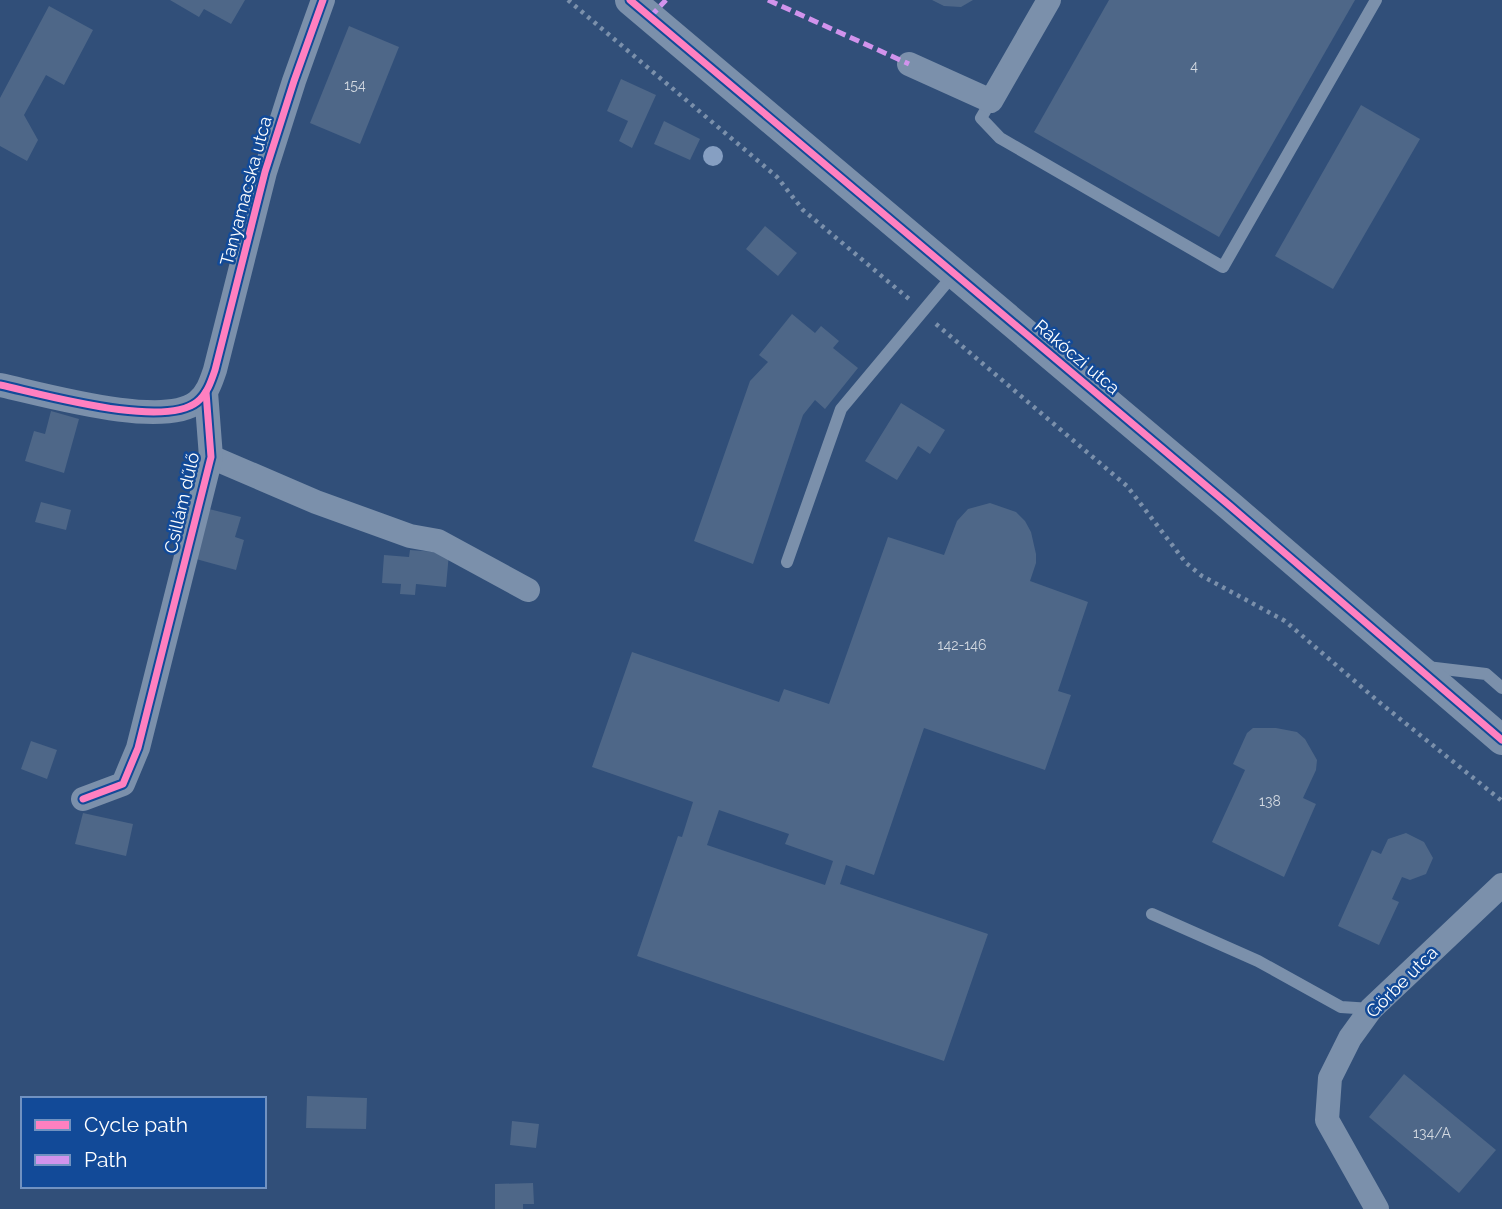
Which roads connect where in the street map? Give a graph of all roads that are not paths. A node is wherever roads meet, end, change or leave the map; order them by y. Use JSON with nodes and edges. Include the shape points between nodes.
{"nodes":[{"id":1,"x":323,"y":0,"type":"edge"},
{"id":2,"x":630,"y":0,"type":"edge"},
{"id":3,"x":1048,"y":0,"type":"edge"},
{"id":4,"x":1376,"y":0,"type":"edge"},
{"id":5,"x":909,"y":64,"type":"dead end"},
{"id":6,"x":991,"y":101,"type":"junction"},
{"id":7,"x":954,"y":274,"type":"junction"},
{"id":8,"x":0,"y":385,"type":"edge"},
{"id":9,"x":206,"y":393,"type":"junction"},
{"id":10,"x":211,"y":457,"type":"junction"},
{"id":11,"x":787,"y":562,"type":"dead end"},
{"id":12,"x":528,"y":590,"type":"dead end"},
{"id":13,"x":1415,"y":666,"type":"junction"},
{"id":14,"x":1502,"y":688,"type":"edge"},
{"id":15,"x":1502,"y":740,"type":"edge"},
{"id":16,"x":83,"y":799,"type":"dead end"},
{"id":17,"x":1502,"y":884,"type":"edge"},
{"id":18,"x":1152,"y":914,"type":"dead end"},
{"id":19,"x":1371,"y":1009,"type":"junction"},
{"id":20,"x":1377,"y":1209,"type":"edge"}],
"edges":[{"from":1,"to":9,"type":"street","name":"Tanyamacska utca","via":[[265,172]]},
{"from":2,"to":7,"type":"street","name":"Rákóczi utca"},
{"from":3,"to":6,"type":"street"},
{"from":4,"to":6,"type":"lane","via":[[1223,268],[1000,138],[981,118]]},
{"from":5,"to":6,"type":"street"},
{"from":7,"to":11,"type":"lane","via":[[841,409]]},
{"from":7,"to":13,"type":"street","name":"Rákóczi utca"},
{"from":8,"to":9,"type":"street","via":[[91,405],[162,414],[195,404]]},
{"from":9,"to":10,"type":"street","name":"Csillám dűlő"},
{"from":10,"to":12,"type":"street","name":"Csillám dűlő","via":[[316,502],[410,536],[438,541]]},
{"from":10,"to":16,"type":"street","name":"Csillám dűlő","via":[[138,748],[123,784]]},
{"from":13,"to":14,"type":"lane","via":[[1486,674]]},
{"from":13,"to":15,"type":"street","name":"Rákóczi utca"},
{"from":17,"to":19,"type":"street","name":"Görbe utca"},
{"from":18,"to":19,"type":"lane","via":[[1258,961],[1341,1007]]},
{"from":19,"to":20,"type":"street","name":"Görbe utca","via":[[1330,1077],[1327,1120]]}]}
